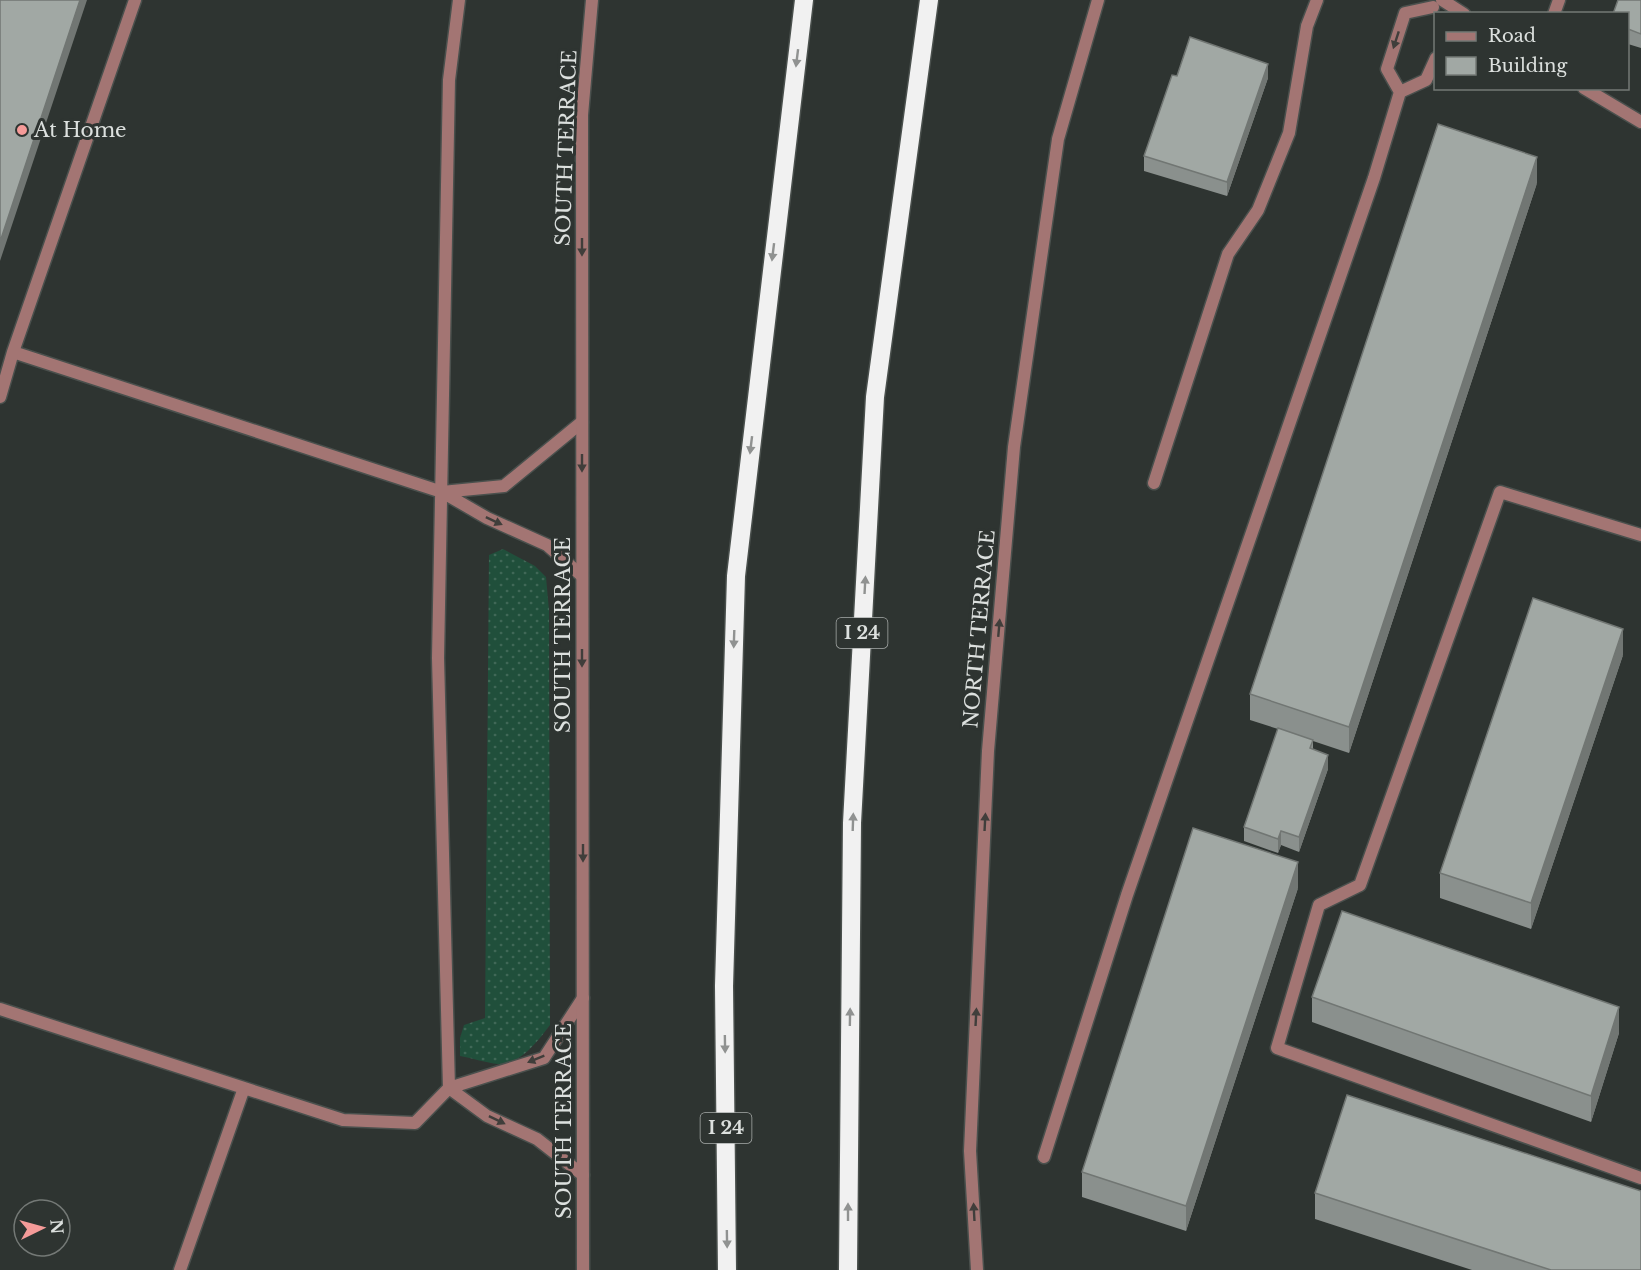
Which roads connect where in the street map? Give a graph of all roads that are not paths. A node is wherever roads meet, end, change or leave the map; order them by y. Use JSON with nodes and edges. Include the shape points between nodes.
{"nodes":[{"id":1,"x":135,"y":0,"type":"edge"},
{"id":2,"x":459,"y":0,"type":"edge"},
{"id":3,"x":591,"y":0,"type":"edge"},
{"id":4,"x":804,"y":0,"type":"edge"},
{"id":5,"x":929,"y":0,"type":"edge"},
{"id":6,"x":1098,"y":0,"type":"edge"},
{"id":7,"x":1317,"y":0,"type":"edge"},
{"id":8,"x":1437,"y":5,"type":"edge"},
{"id":9,"x":1458,"y":12,"type":"edge"},
{"id":10,"x":1434,"y":62,"type":"edge"},
{"id":11,"x":1587,"y":90,"type":"edge"},
{"id":12,"x":1400,"y":92,"type":"junction"},
{"id":13,"x":1641,"y":122,"type":"edge"},
{"id":14,"x":13,"y":352,"type":"junction"},
{"id":15,"x":0,"y":397,"type":"edge"},
{"id":16,"x":582,"y":422,"type":"junction"},
{"id":17,"x":1154,"y":483,"type":"dead end"},
{"id":18,"x":442,"y":492,"type":"junction"},
{"id":19,"x":1641,"y":535,"type":"edge"},
{"id":20,"x":582,"y":576,"type":"junction"},
{"id":21,"x":583,"y":998,"type":"junction"},
{"id":22,"x":0,"y":1009,"type":"edge"},
{"id":23,"x":244,"y":1088,"type":"junction"},
{"id":24,"x":449,"y":1088,"type":"junction"},
{"id":25,"x":1044,"y":1157,"type":"dead end"},
{"id":26,"x":583,"y":1175,"type":"junction"},
{"id":27,"x":1641,"y":1178,"type":"edge"},
{"id":28,"x":180,"y":1270,"type":"edge"},
{"id":29,"x":583,"y":1270,"type":"edge"},
{"id":30,"x":727,"y":1270,"type":"edge"},
{"id":31,"x":848,"y":1270,"type":"edge"},
{"id":32,"x":977,"y":1270,"type":"edge"}],
"edges":[{"from":1,"to":14,"type":"street"},
{"from":2,"to":18,"type":"street","via":[[449,80]]},
{"from":3,"to":16,"type":"street","name":"SOUTH TERRACE","one_way":true,"via":[[582,115]]},
{"from":4,"to":30,"type":"highway","number":"I 24","one_way":true,"via":[[736,576],[724,986]]},
{"from":31,"to":5,"type":"highway","number":"I 24","one_way":true,"via":[[852,823],[875,397]]},
{"from":32,"to":6,"type":"street","name":"NORTH TERRACE","one_way":true,"via":[[970,1152],[988,751],[1014,447],[1058,140]]},
{"from":7,"to":17,"type":"street","via":[[1307,26],[1289,133],[1258,210],[1228,254]]},
{"from":8,"to":9,"type":"street"},
{"from":8,"to":12,"type":"street","one_way":true,"via":[[1405,14],[1387,69]]},
{"from":10,"to":12,"type":"street","via":[[1426,80]]},
{"from":11,"to":13,"type":"street"},
{"from":12,"to":25,"type":"street","via":[[1374,178],[1131,883]]},
{"from":14,"to":15,"type":"street"},
{"from":14,"to":18,"type":"street"},
{"from":16,"to":18,"type":"street","via":[[504,486]]},
{"from":16,"to":20,"type":"street","name":"SOUTH TERRACE","one_way":true},
{"from":18,"to":20,"type":"street","one_way":true,"via":[[547,545]]},
{"from":18,"to":24,"type":"street","via":[[438,664]]},
{"from":19,"to":27,"type":"street","via":[[1500,492],[1360,885],[1319,905],[1277,1048]]},
{"from":20,"to":21,"type":"street","name":"SOUTH TERRACE","one_way":true},
{"from":21,"to":24,"type":"street","one_way":true,"via":[[544,1058]]},
{"from":21,"to":26,"type":"street","name":"SOUTH TERRACE"},
{"from":22,"to":23,"type":"street"},
{"from":23,"to":24,"type":"street","via":[[343,1120],[415,1123]]},
{"from":23,"to":28,"type":"street"},
{"from":24,"to":26,"type":"street","one_way":true,"via":[[488,1116],[537,1139]]},
{"from":26,"to":29,"type":"street","name":"SOUTH TERRACE"}]}
